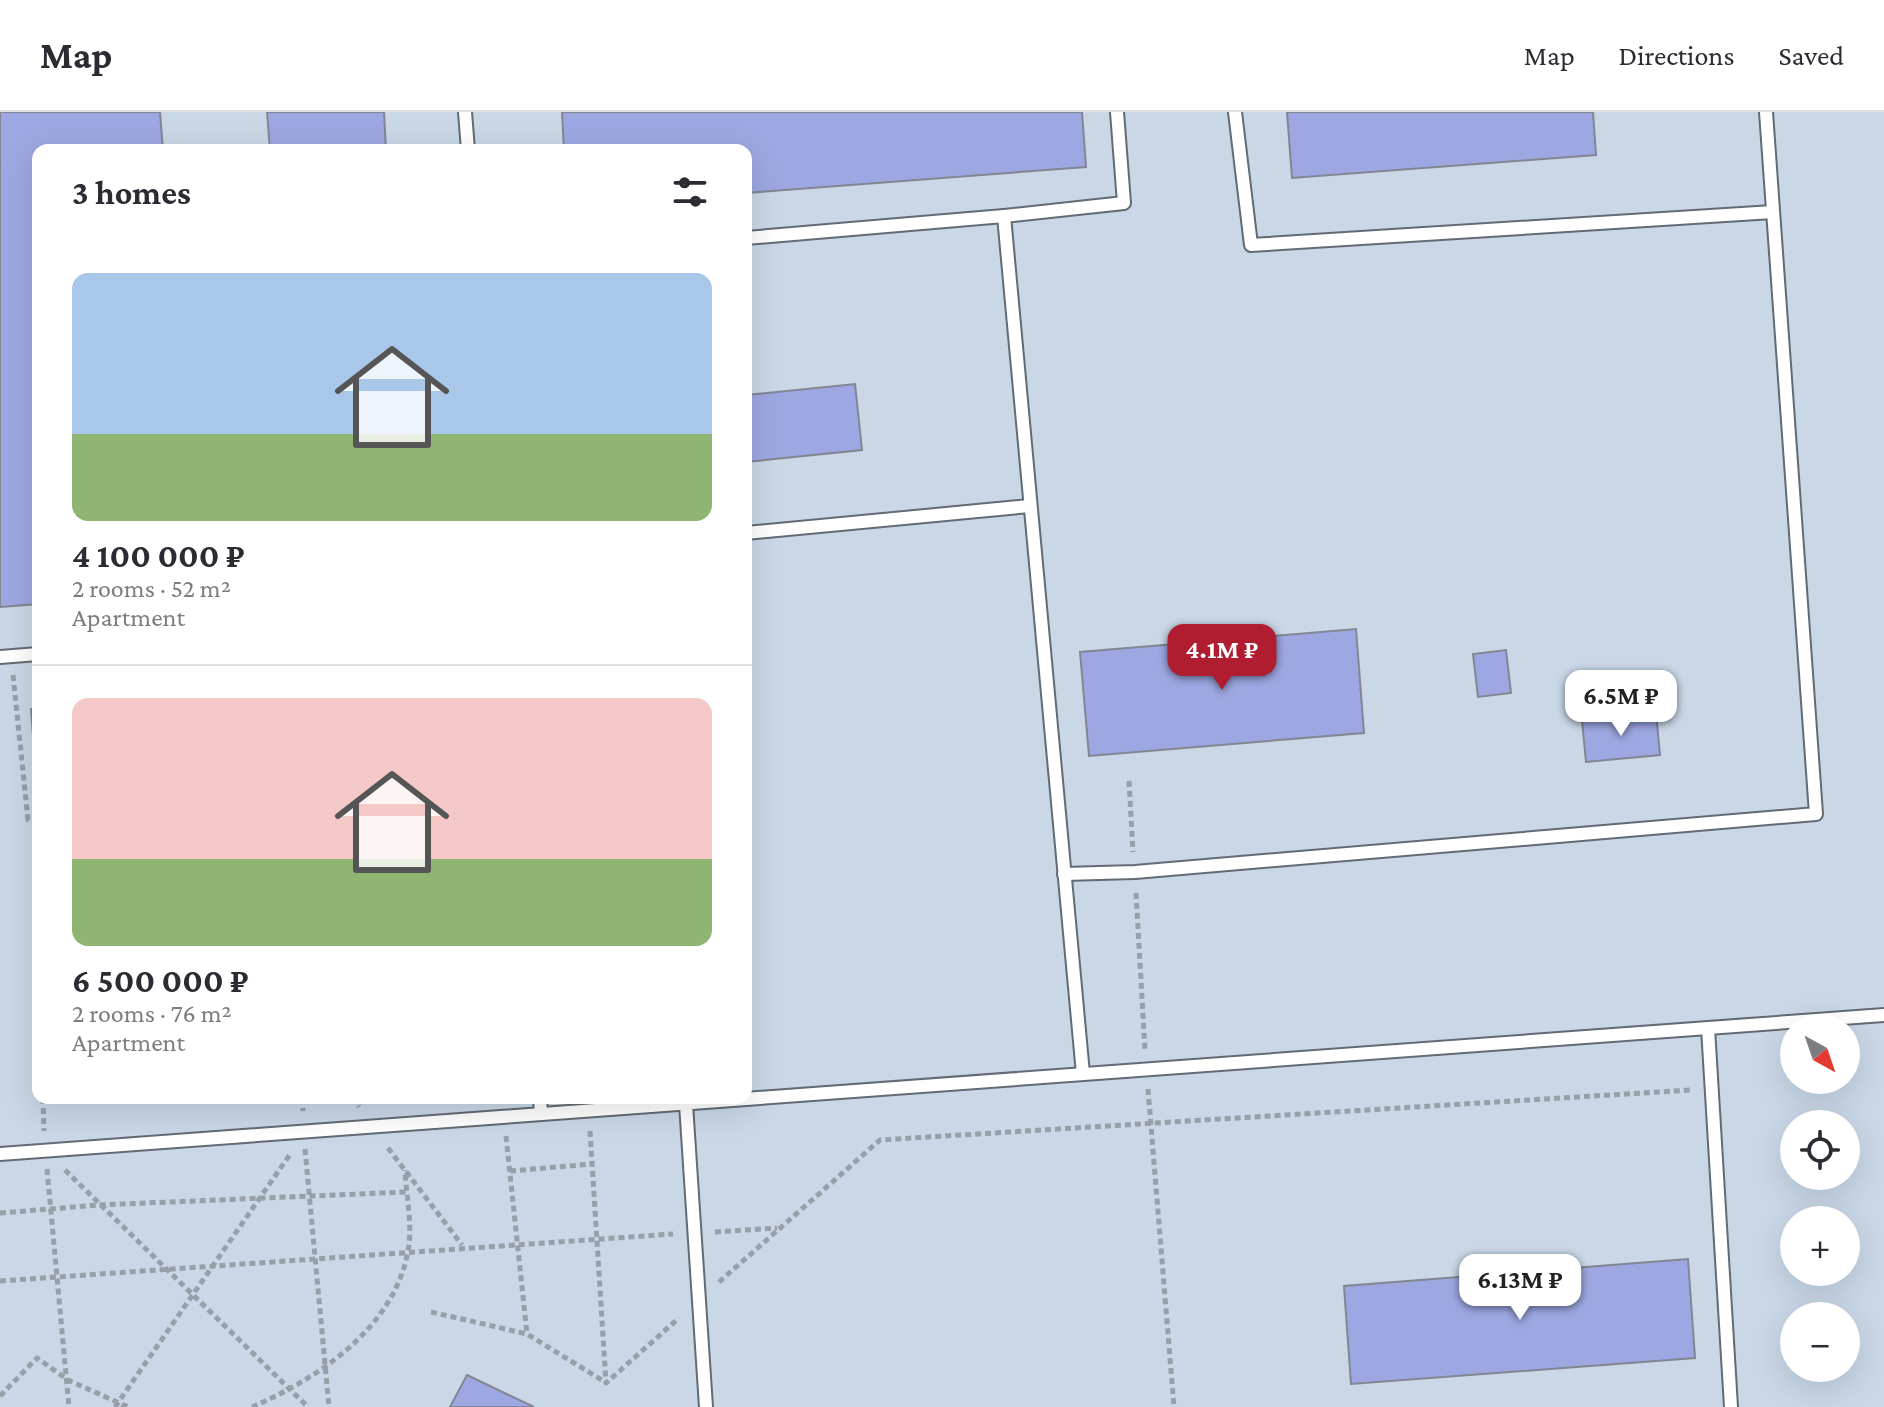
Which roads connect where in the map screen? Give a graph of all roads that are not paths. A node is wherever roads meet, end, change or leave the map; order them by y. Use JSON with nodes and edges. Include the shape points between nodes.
{"nodes":[{"id":1,"x":465,"y":112,"type":"edge"},
{"id":2,"x":1117,"y":112,"type":"edge"},
{"id":3,"x":1235,"y":112,"type":"edge"},
{"id":4,"x":1766,"y":112,"type":"edge"},
{"id":5,"x":468,"y":144,"type":"edge"},
{"id":6,"x":1773,"y":212,"type":"junction"},
{"id":7,"x":1004,"y":216,"type":"junction"},
{"id":8,"x":752,"y":237,"type":"edge"},
{"id":9,"x":1030,"y":506,"type":"junction"},
{"id":10,"x":752,"y":532,"type":"edge"},
{"id":11,"x":32,"y":654,"type":"edge"},
{"id":12,"x":6,"y":656,"type":"edge"},
{"id":13,"x":1064,"y":874,"type":"junction"},
{"id":14,"x":1884,"y":1015,"type":"edge"},
{"id":15,"x":1708,"y":1028,"type":"junction"},
{"id":16,"x":1083,"y":1074,"type":"junction"},
{"id":17,"x":752,"y":1099,"type":"edge"},
{"id":18,"x":540,"y":1104,"type":"edge"},
{"id":19,"x":686,"y":1104,"type":"joint"},
{"id":20,"x":541,"y":1114,"type":"junction"},
{"id":21,"x":0,"y":1154,"type":"edge"},
{"id":22,"x":706,"y":1407,"type":"edge"},
{"id":23,"x":1731,"y":1407,"type":"edge"}],
"edges":[{"from":1,"to":5,"type":"lane"},
{"from":2,"to":7,"type":"lane","via":[[1124,203]]},
{"from":3,"to":6,"type":"lane","via":[[1251,245]]},
{"from":4,"to":6,"type":"lane"},
{"from":6,"to":13,"type":"lane","via":[[1816,814]]},
{"from":7,"to":8,"type":"lane"},
{"from":7,"to":9,"type":"lane"},
{"from":9,"to":10,"type":"lane"},
{"from":9,"to":13,"type":"lane"},
{"from":11,"to":12,"type":"lane"},
{"from":13,"to":16,"type":"lane"},
{"from":14,"to":15,"type":"lane"},
{"from":15,"to":16,"type":"lane"},
{"from":15,"to":23,"type":"lane"},
{"from":16,"to":17,"type":"lane"},
{"from":18,"to":20,"type":"lane"},
{"from":19,"to":20,"type":"lane"},
{"from":19,"to":22,"type":"lane"},
{"from":20,"to":21,"type":"lane"}]}
